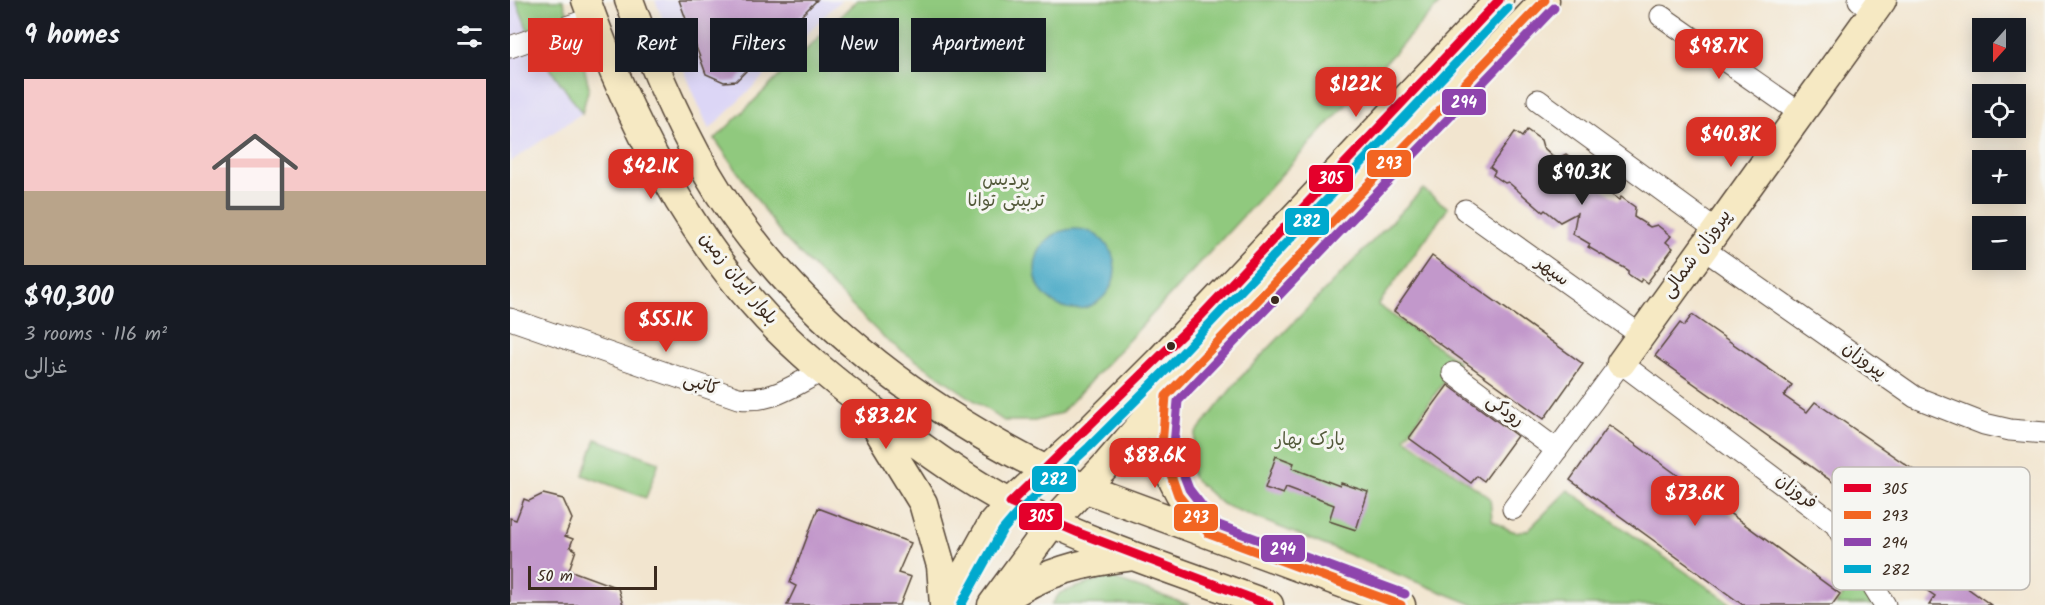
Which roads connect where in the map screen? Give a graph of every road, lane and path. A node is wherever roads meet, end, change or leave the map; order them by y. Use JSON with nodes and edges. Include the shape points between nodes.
{"nodes":[{"id":1,"x":629,"y":0,"type":"edge"},
{"id":2,"x":1499,"y":0,"type":"edge"},
{"id":3,"x":1545,"y":0,"type":"edge"},
{"id":4,"x":1872,"y":4,"type":"edge"},
{"id":5,"x":589,"y":9,"type":"edge"},
{"id":6,"x":1661,"y":16,"type":"dead end"},
{"id":7,"x":510,"y":47,"type":"edge"},
{"id":8,"x":1538,"y":100,"type":"dead end"},
{"id":9,"x":1800,"y":113,"type":"junction"},
{"id":10,"x":1466,"y":210,"type":"dead end"},
{"id":11,"x":1709,"y":239,"type":"junction"},
{"id":12,"x":510,"y":319,"type":"edge"},
{"id":13,"x":1639,"y":334,"type":"junction"},
{"id":14,"x":1621,"y":363,"type":"junction"},
{"id":15,"x":822,"y":371,"type":"junction"},
{"id":16,"x":1453,"y":373,"type":"dead end"},
{"id":17,"x":1166,"y":396,"type":"junction"},
{"id":18,"x":859,"y":400,"type":"junction"},
{"id":19,"x":2045,"y":433,"type":"edge"},
{"id":20,"x":1557,"y":450,"type":"junction"},
{"id":21,"x":1046,"y":471,"type":"junction"},
{"id":22,"x":1084,"y":488,"type":"junction"},
{"id":23,"x":1010,"y":503,"type":"junction"},
{"id":24,"x":1514,"y":509,"type":"dead end"},
{"id":25,"x":1053,"y":522,"type":"junction"},
{"id":26,"x":1832,"y":522,"type":"edge"},
{"id":27,"x":1209,"y":534,"type":"junction"},
{"id":28,"x":1136,"y":555,"type":"junction"},
{"id":29,"x":1876,"y":590,"type":"edge"},
{"id":30,"x":946,"y":605,"type":"edge"},
{"id":31,"x":994,"y":605,"type":"edge"},
{"id":32,"x":1269,"y":605,"type":"edge"},
{"id":33,"x":1401,"y":605,"type":"edge"},
{"id":34,"x":1885,"y":605,"type":"edge"}],
"edges":[{"from":1,"to":21,"type":"main road","name":"بلوار ایران زمین","via":[[675,114],[720,193],[784,278],[855,346],[926,401]]},
{"from":2,"to":21,"type":"main road","via":[[1160,360]]},
{"from":3,"to":17,"type":"main road"},
{"from":4,"to":9,"type":"main road","name":"پیروزان شمالی"},
{"from":5,"to":7,"type":"street"},
{"from":5,"to":15,"type":"main road","name":"بلوار ایران زمین","via":[[639,131],[686,215],[754,304]]},
{"from":6,"to":9,"type":"street"},
{"from":8,"to":11,"type":"street","name":"پیروزان"},
{"from":9,"to":11,"type":"main road","name":"پیروزان شمالی"},
{"from":10,"to":13,"type":"street","name":"سپهر"},
{"from":11,"to":13,"type":"main road","name":"پیروزان شمالی"},
{"from":11,"to":19,"type":"street","name":"پیروزان","via":[[1915,397],[1984,424]]},
{"from":12,"to":15,"type":"street","name":"کاتبی","via":[[755,401],[769,399]]},
{"from":13,"to":14,"type":"main road","name":"پیروزان شمالی"},
{"from":14,"to":20,"type":"street","name":"پیروزان شمالی"},
{"from":14,"to":26,"type":"street","name":"فروزان"},
{"from":15,"to":18,"type":"main road","name":"بلوار ایران زمین"},
{"from":16,"to":20,"type":"street","name":"رودکی"},
{"from":17,"to":22,"type":"main road"},
{"from":17,"to":27,"type":"main road","via":[[1162,446],[1178,495]]},
{"from":18,"to":23,"type":"main road","name":"بلوار ایران زمین","via":[[952,468]]},
{"from":18,"to":30,"type":"main road","via":[[923,503],[941,566]]},
{"from":20,"to":24,"type":"street","name":"پیروزان شمالی"},
{"from":21,"to":22,"type":"main road","name":"بلوار ایران زمین"},
{"from":21,"to":23,"type":"main road"},
{"from":22,"to":25,"type":"main road"},
{"from":22,"to":27,"type":"main road","name":"بلوار ایران زمین"},
{"from":23,"to":25,"type":"main road","name":"بلوار ایران زمین"},
{"from":23,"to":30,"type":"main road","via":[[992,524]]},
{"from":25,"to":28,"type":"main road","name":"بلوار ایران زمین"},
{"from":25,"to":31,"type":"main road"},
{"from":27,"to":33,"type":"main road","name":"بلوار ایران زمین"},
{"from":28,"to":31,"type":"main road","via":[[1090,561],[1046,576]]},
{"from":28,"to":32,"type":"main road","name":"بلوار ایران زمین"},
{"from":29,"to":34,"type":"street","name":"فروزان"}]}
